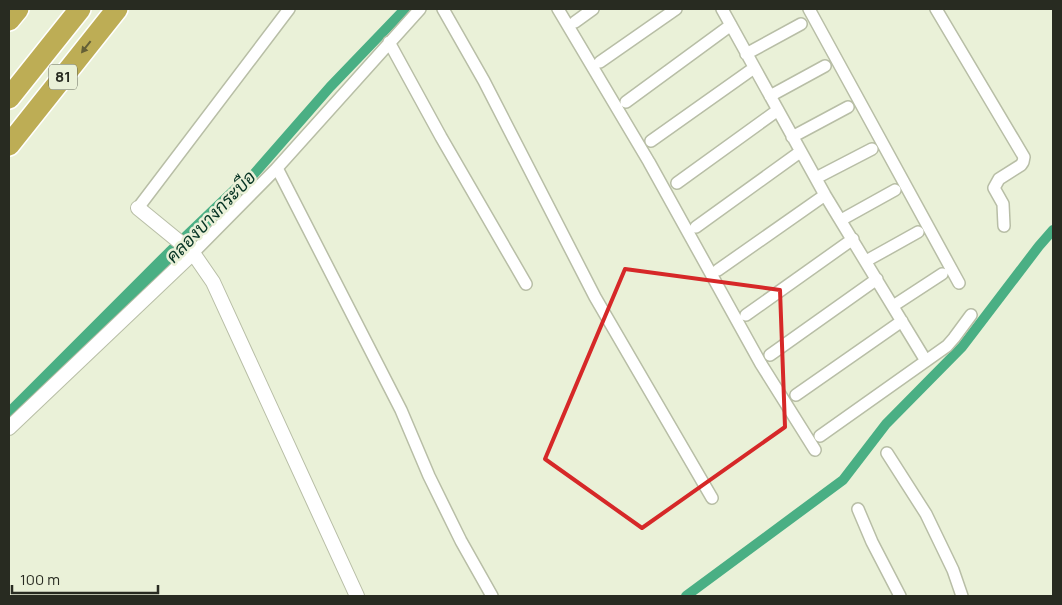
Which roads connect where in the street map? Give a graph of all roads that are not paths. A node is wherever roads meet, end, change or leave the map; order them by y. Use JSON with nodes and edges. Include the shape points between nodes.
{"nodes":[{"id":1,"x":18,"y":9,"type":"edge"},
{"id":2,"x":80,"y":9,"type":"edge"},
{"id":3,"x":117,"y":9,"type":"edge"},
{"id":4,"x":289,"y":9,"type":"edge"},
{"id":5,"x":420,"y":9,"type":"edge"},
{"id":6,"x":443,"y":9,"type":"edge"},
{"id":7,"x":558,"y":9,"type":"edge"},
{"id":8,"x":594,"y":9,"type":"edge"},
{"id":9,"x":676,"y":9,"type":"edge"},
{"id":10,"x":809,"y":9,"type":"edge"},
{"id":11,"x":936,"y":9,"type":"edge"},
{"id":12,"x":725,"y":10,"type":"edge"},
{"id":13,"x":9,"y":20,"type":"edge"},
{"id":14,"x":574,"y":22,"type":"dead end"},
{"id":15,"x":801,"y":24,"type":"dead end"},
{"id":16,"x":730,"y":25,"type":"junction"},
{"id":17,"x":389,"y":42,"type":"junction"},
{"id":18,"x":746,"y":54,"type":"junction"},
{"id":19,"x":600,"y":62,"type":"dead end"},
{"id":20,"x":825,"y":66,"type":"dead end"},
{"id":21,"x":754,"y":68,"type":"junction"},
{"id":22,"x":770,"y":96,"type":"junction"},
{"id":23,"x":9,"y":98,"type":"edge"},
{"id":24,"x":626,"y":102,"type":"dead end"},
{"id":25,"x":848,"y":107,"type":"dead end"},
{"id":26,"x":778,"y":110,"type":"junction"},
{"id":27,"x":792,"y":137,"type":"junction"},
{"id":28,"x":651,"y":141,"type":"dead end"},
{"id":29,"x":9,"y":145,"type":"edge"},
{"id":30,"x":872,"y":148,"type":"dead end"},
{"id":31,"x":800,"y":152,"type":"junction"},
{"id":32,"x":277,"y":168,"type":"junction"},
{"id":33,"x":816,"y":178,"type":"junction"},
{"id":34,"x":676,"y":183,"type":"dead end"},
{"id":35,"x":895,"y":190,"type":"dead end"},
{"id":36,"x":825,"y":195,"type":"junction"},
{"id":37,"x":138,"y":208,"type":"joint"},
{"id":38,"x":841,"y":220,"type":"junction"},
{"id":39,"x":1004,"y":226,"type":"dead end"},
{"id":40,"x":696,"y":227,"type":"dead end"},
{"id":41,"x":918,"y":232,"type":"dead end"},
{"id":42,"x":853,"y":239,"type":"junction"},
{"id":43,"x":193,"y":254,"type":"junction"},
{"id":44,"x":866,"y":261,"type":"junction"},
{"id":45,"x":718,"y":270,"type":"dead end"},
{"id":46,"x":942,"y":274,"type":"dead end"},
{"id":47,"x":877,"y":279,"type":"junction"},
{"id":48,"x":959,"y":283,"type":"dead end"},
{"id":49,"x":526,"y":284,"type":"dead end"},
{"id":50,"x":893,"y":306,"type":"junction"},
{"id":51,"x":746,"y":315,"type":"dead end"},
{"id":52,"x":971,"y":315,"type":"dead end"},
{"id":53,"x":902,"y":321,"type":"junction"},
{"id":54,"x":770,"y":355,"type":"dead end"},
{"id":55,"x":926,"y":361,"type":"junction"},
{"id":56,"x":796,"y":395,"type":"dead end"},
{"id":57,"x":9,"y":428,"type":"edge"},
{"id":58,"x":820,"y":436,"type":"dead end"},
{"id":59,"x":815,"y":450,"type":"dead end"},
{"id":60,"x":887,"y":453,"type":"dead end"},
{"id":61,"x":712,"y":498,"type":"dead end"},
{"id":62,"x":858,"y":509,"type":"dead end"},
{"id":63,"x":356,"y":596,"type":"edge"},
{"id":64,"x":492,"y":596,"type":"edge"},
{"id":65,"x":900,"y":596,"type":"edge"},
{"id":66,"x":962,"y":596,"type":"edge"}],
"edges":[{"from":1,"to":13,"type":"highway"},
{"from":2,"to":23,"type":"highway","number":"81"},
{"from":3,"to":29,"type":"highway","number":"81","one_way":true},
{"from":4,"to":37,"type":"street"},
{"from":5,"to":17,"type":"street"},
{"from":6,"to":61,"type":"street","via":[[484,81],[595,297]]},
{"from":7,"to":59,"type":"street","via":[[649,162],[761,364]]},
{"from":8,"to":14,"type":"street"},
{"from":9,"to":19,"type":"street"},
{"from":10,"to":48,"type":"street"},
{"from":11,"to":39,"type":"street","via":[[1024,157],[1021,165],[999,179],[994,188],[1002,204]]},
{"from":12,"to":16,"type":"street"},
{"from":15,"to":18,"type":"street"},
{"from":16,"to":18,"type":"street"},
{"from":16,"to":24,"type":"street"},
{"from":17,"to":32,"type":"street"},
{"from":17,"to":49,"type":"street"},
{"from":18,"to":21,"type":"street"},
{"from":20,"to":22,"type":"street"},
{"from":21,"to":22,"type":"street"},
{"from":21,"to":28,"type":"street"},
{"from":22,"to":26,"type":"street"},
{"from":25,"to":27,"type":"street"},
{"from":26,"to":27,"type":"street"},
{"from":26,"to":34,"type":"street"},
{"from":27,"to":31,"type":"street"},
{"from":30,"to":33,"type":"street"},
{"from":31,"to":33,"type":"street"},
{"from":31,"to":40,"type":"street"},
{"from":32,"to":43,"type":"street"},
{"from":32,"to":64,"type":"street","via":[[401,410],[461,541]]},
{"from":33,"to":36,"type":"street"},
{"from":35,"to":38,"type":"street"},
{"from":36,"to":38,"type":"street"},
{"from":36,"to":45,"type":"street"},
{"from":37,"to":43,"type":"street"},
{"from":38,"to":42,"type":"street"},
{"from":41,"to":44,"type":"street"},
{"from":42,"to":44,"type":"street"},
{"from":42,"to":51,"type":"street"},
{"from":43,"to":57,"type":"street"},
{"from":43,"to":63,"type":"street","via":[[213,282]]},
{"from":44,"to":47,"type":"street"},
{"from":46,"to":50,"type":"street"},
{"from":47,"to":50,"type":"street"},
{"from":47,"to":54,"type":"street"},
{"from":50,"to":53,"type":"street"},
{"from":52,"to":55,"type":"street","via":[[954,338]]},
{"from":53,"to":55,"type":"street"},
{"from":53,"to":56,"type":"street"},
{"from":55,"to":58,"type":"street"},
{"from":60,"to":66,"type":"street","via":[[926,514]]},
{"from":62,"to":65,"type":"street"}]}
